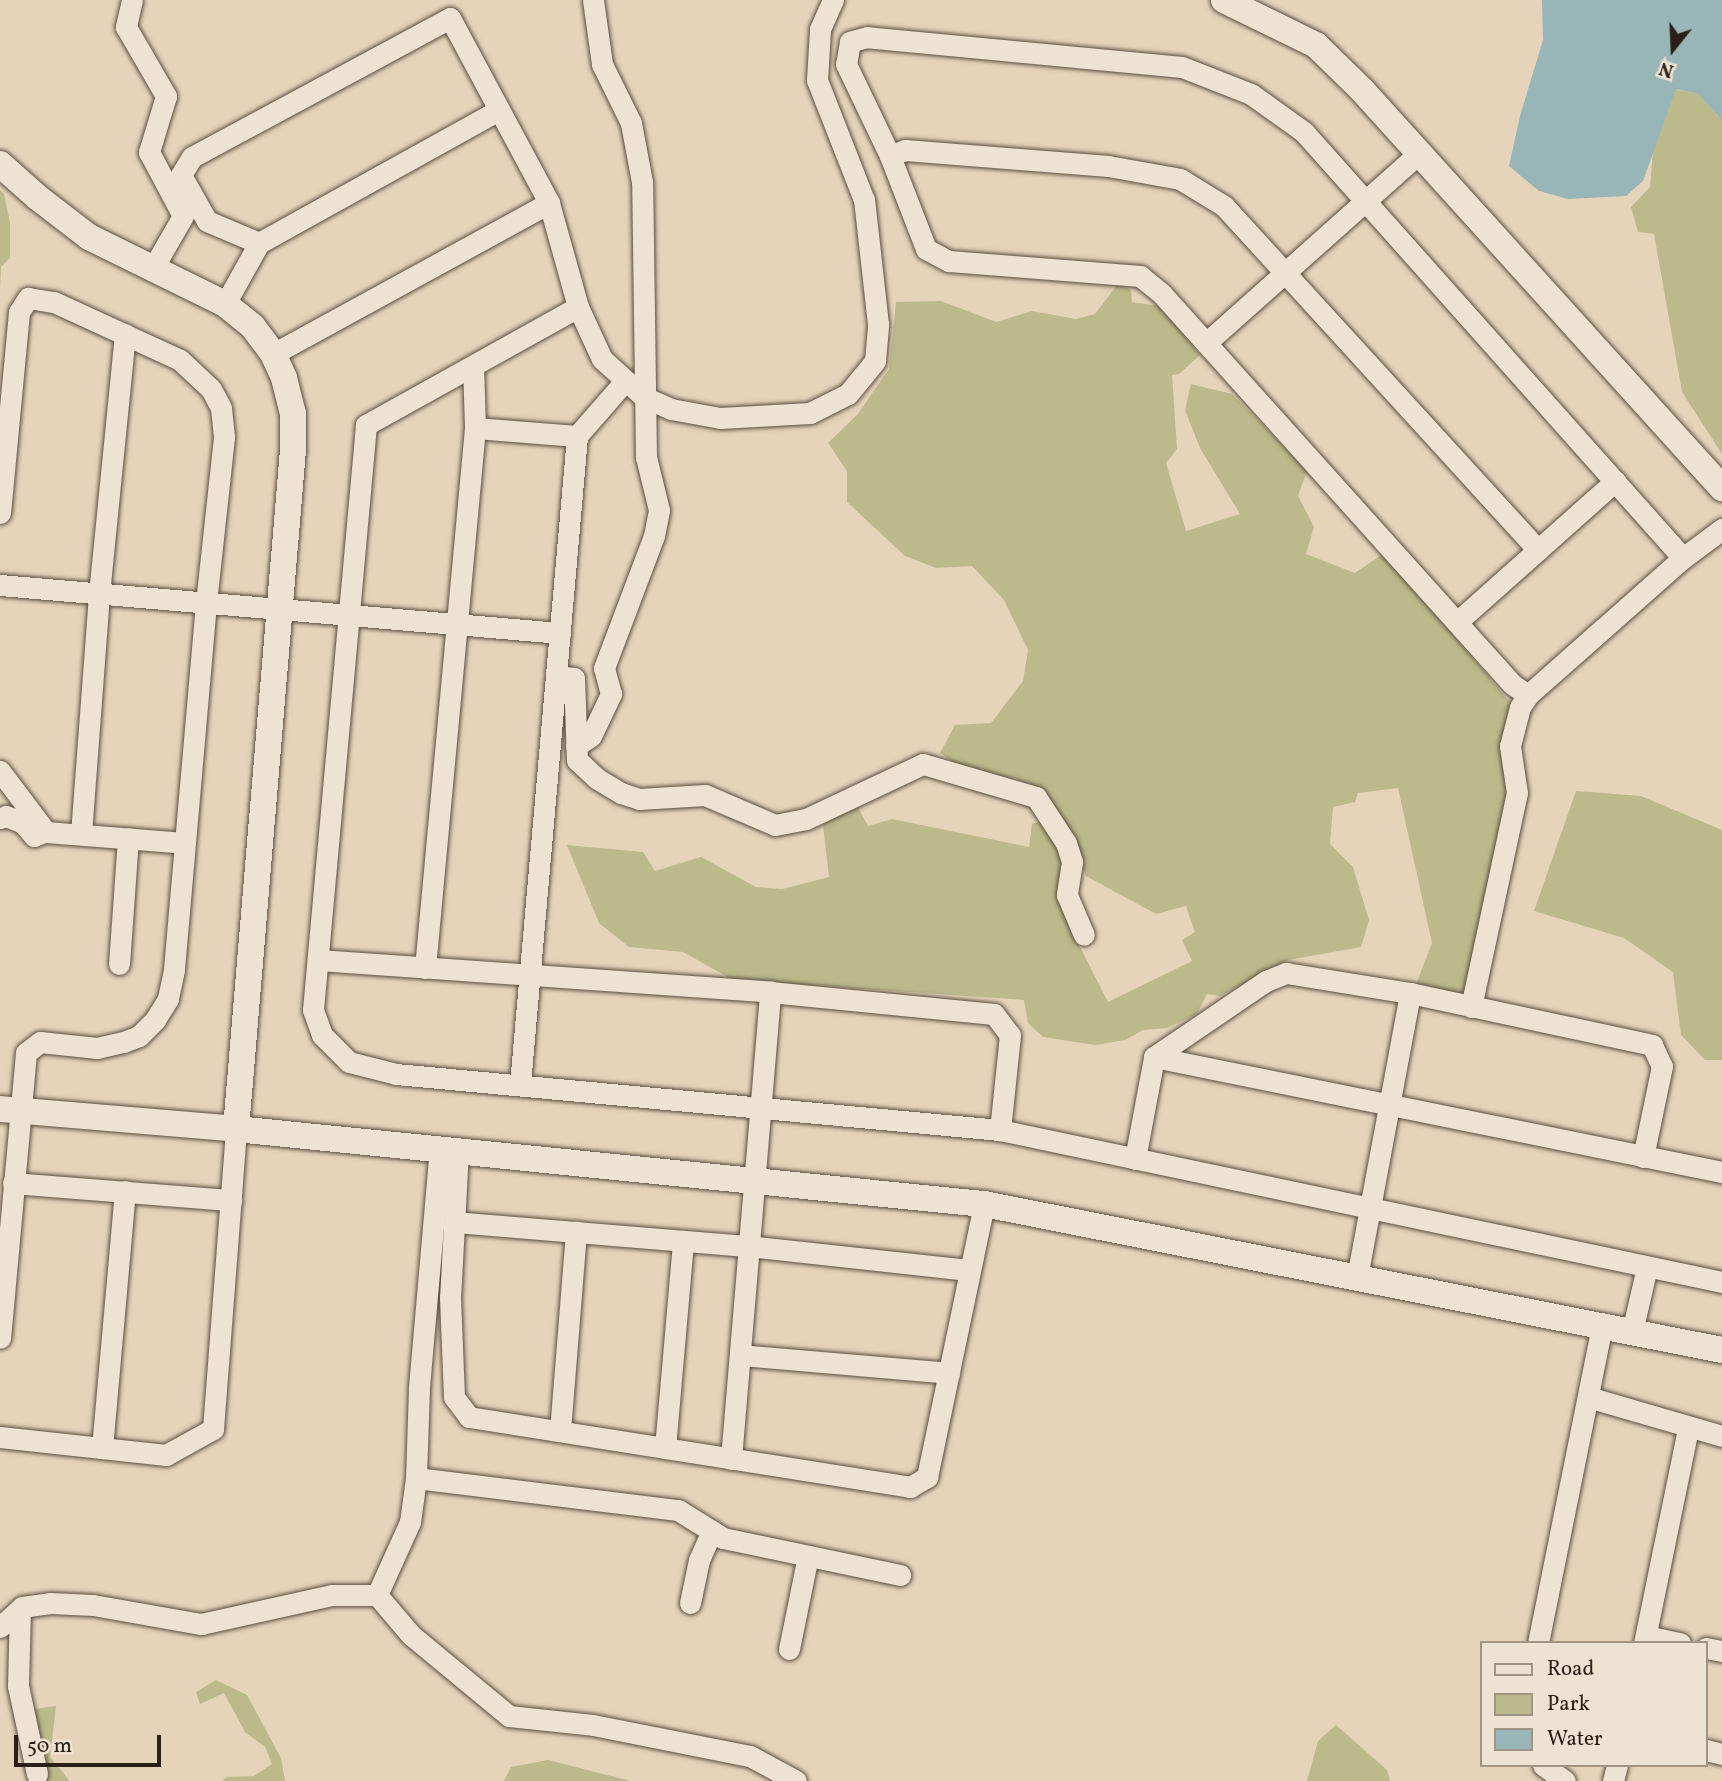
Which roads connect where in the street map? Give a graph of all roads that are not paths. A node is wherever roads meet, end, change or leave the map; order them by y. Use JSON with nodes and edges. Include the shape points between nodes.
{"nodes":[{"id":1,"x":132,"y":0,"type":"edge"},
{"id":2,"x":593,"y":0,"type":"edge"},
{"id":3,"x":833,"y":0,"type":"edge"},
{"id":4,"x":1224,"y":0,"type":"edge"},
{"id":5,"x":499,"y":110,"type":"junction"},
{"id":6,"x":1419,"y":153,"type":"junction"},
{"id":7,"x":890,"y":156,"type":"junction"},
{"id":8,"x":0,"y":164,"type":"edge"},
{"id":9,"x":1366,"y":201,"type":"junction"},
{"id":10,"x":550,"y":204,"type":"junction"},
{"id":11,"x":259,"y":243,"type":"junction"},
{"id":12,"x":153,"y":268,"type":"junction"},
{"id":13,"x":1286,"y":272,"type":"junction"},
{"id":14,"x":225,"y":304,"type":"junction"},
{"id":15,"x":578,"y":307,"type":"junction"},
{"id":16,"x":125,"y":334,"type":"junction"},
{"id":17,"x":1206,"y":343,"type":"junction"},
{"id":18,"x":273,"y":354,"type":"junction"},
{"id":19,"x":473,"y":366,"type":"junction"},
{"id":20,"x":625,"y":381,"type":"junction"},
{"id":21,"x":644,"y":397,"type":"junction"},
{"id":22,"x":475,"y":428,"type":"junction"},
{"id":23,"x":578,"y":436,"type":"junction"},
{"id":24,"x":1615,"y":481,"type":"junction"},
{"id":25,"x":1722,"y":488,"type":"edge"},
{"id":26,"x":0,"y":513,"type":"edge"},
{"id":27,"x":1722,"y":529,"type":"edge"},
{"id":28,"x":1538,"y":550,"type":"junction"},
{"id":29,"x":1683,"y":558,"type":"junction"},
{"id":30,"x":0,"y":585,"type":"edge"},
{"id":31,"x":99,"y":594,"type":"junction"},
{"id":32,"x":206,"y":603,"type":"junction"},
{"id":33,"x":279,"y":609,"type":"junction"},
{"id":34,"x":349,"y":614,"type":"junction"},
{"id":35,"x":457,"y":622,"type":"junction"},
{"id":36,"x":1457,"y":622,"type":"junction"},
{"id":37,"x":560,"y":633,"type":"junction"},
{"id":38,"x":556,"y":676,"type":"junction"},
{"id":39,"x":1528,"y":695,"type":"junction"},
{"id":40,"x":576,"y":746,"type":"junction"},
{"id":41,"x":0,"y":771,"type":"edge"},
{"id":42,"x":0,"y":818,"type":"edge"},
{"id":43,"x":46,"y":831,"type":"junction"},
{"id":44,"x":81,"y":834,"type":"junction"},
{"id":45,"x":128,"y":838,"type":"junction"},
{"id":46,"x":185,"y":843,"type":"junction"},
{"id":47,"x":1084,"y":935,"type":"dead end"},
{"id":48,"x":318,"y":960,"type":"junction"},
{"id":49,"x":119,"y":964,"type":"dead end"},
{"id":50,"x":425,"y":968,"type":"junction"},
{"id":51,"x":530,"y":975,"type":"junction"},
{"id":52,"x":770,"y":992,"type":"junction"},
{"id":53,"x":1410,"y":993,"type":"junction"},
{"id":54,"x":1471,"y":1007,"type":"junction"},
{"id":55,"x":1154,"y":1057,"type":"junction"},
{"id":56,"x":520,"y":1084,"type":"junction"},
{"id":57,"x":1389,"y":1104,"type":"junction"},
{"id":58,"x":760,"y":1107,"type":"junction"},
{"id":59,"x":10,"y":1110,"type":"edge"},
{"id":60,"x":236,"y":1129,"type":"junction"},
{"id":61,"x":1000,"y":1130,"type":"junction"},
{"id":62,"x":449,"y":1150,"type":"junction"},
{"id":63,"x":1643,"y":1157,"type":"junction"},
{"id":64,"x":1135,"y":1159,"type":"junction"},
{"id":65,"x":1722,"y":1172,"type":"edge"},
{"id":66,"x":753,"y":1180,"type":"junction"},
{"id":67,"x":13,"y":1183,"type":"junction"},
{"id":68,"x":125,"y":1192,"type":"junction"},
{"id":69,"x":230,"y":1200,"type":"junction"},
{"id":70,"x":984,"y":1204,"type":"junction"},
{"id":71,"x":1370,"y":1209,"type":"junction"},
{"id":72,"x":5,"y":1221,"type":"edge"},
{"id":73,"x":454,"y":1222,"type":"junction"},
{"id":74,"x":576,"y":1232,"type":"junction"},
{"id":75,"x":683,"y":1241,"type":"junction"},
{"id":76,"x":748,"y":1247,"type":"junction"},
{"id":77,"x":1647,"y":1267,"type":"junction"},
{"id":78,"x":970,"y":1270,"type":"junction"},
{"id":79,"x":1357,"y":1278,"type":"junction"},
{"id":80,"x":1722,"y":1282,"type":"edge"},
{"id":81,"x":1602,"y":1326,"type":"junction"},
{"id":82,"x":0,"y":1328,"type":"edge"},
{"id":83,"x":1633,"y":1332,"type":"junction"},
{"id":84,"x":0,"y":1338,"type":"edge"},
{"id":85,"x":1722,"y":1350,"type":"edge"},
{"id":86,"x":740,"y":1355,"type":"junction"},
{"id":87,"x":949,"y":1373,"type":"junction"},
{"id":88,"x":1588,"y":1397,"type":"junction"},
{"id":89,"x":1688,"y":1428,"type":"junction"},
{"id":90,"x":560,"y":1431,"type":"junction"},
{"id":91,"x":1722,"y":1436,"type":"edge"},
{"id":92,"x":0,"y":1437,"type":"edge"},
{"id":93,"x":102,"y":1448,"type":"junction"},
{"id":94,"x":665,"y":1448,"type":"junction"},
{"id":95,"x":732,"y":1459,"type":"junction"},
{"id":96,"x":416,"y":1478,"type":"junction"},
{"id":97,"x":712,"y":1531,"type":"junction"},
{"id":98,"x":808,"y":1556,"type":"junction"},
{"id":99,"x":900,"y":1576,"type":"dead end"},
{"id":100,"x":377,"y":1595,"type":"junction"},
{"id":101,"x":690,"y":1604,"type":"dead end"},
{"id":102,"x":20,"y":1609,"type":"junction"},
{"id":103,"x":0,"y":1627,"type":"edge"},
{"id":104,"x":1645,"y":1639,"type":"edge"},
{"id":105,"x":1538,"y":1641,"type":"edge"},
{"id":106,"x":1662,"y":1641,"type":"edge"},
{"id":107,"x":789,"y":1649,"type":"dead end"},
{"id":108,"x":1546,"y":1767,"type":"edge"},
{"id":109,"x":37,"y":1774,"type":"dead end"},
{"id":110,"x":796,"y":1781,"type":"edge"},
{"id":111,"x":1565,"y":1781,"type":"edge"}],
"edges":[{"from":1,"to":12,"type":"street","via":[[125,27],[166,96],[149,152],[183,216]]},
{"from":2,"to":21,"type":"street","via":[[602,64],[631,123],[642,182]]},
{"from":3,"to":21,"type":"street","via":[[820,29],[817,80],[864,200],[878,324],[875,361],[848,394],[810,413],[720,418],[671,409]]},
{"from":4,"to":6,"type":"street","via":[[1316,45]]},
{"from":5,"to":10,"type":"street"},
{"from":5,"to":11,"type":"street"},
{"from":5,"to":11,"type":"street","via":[[450,18],[192,157],[181,176],[206,221]]},
{"from":6,"to":9,"type":"street"},
{"from":6,"to":25,"type":"street"},
{"from":7,"to":9,"type":"street","via":[[846,64],[850,42],[867,37],[1182,67],[1251,94],[1293,125]]},
{"from":7,"to":13,"type":"street","via":[[905,150],[932,152],[1108,166],[1180,179],[1224,206]]},
{"from":7,"to":17,"type":"street","via":[[926,249],[949,261],[1140,276]]},
{"from":8,"to":12,"type":"street","via":[[89,237]]},
{"from":9,"to":13,"type":"street"},
{"from":9,"to":24,"type":"street"},
{"from":10,"to":15,"type":"street"},
{"from":10,"to":18,"type":"street"},
{"from":11,"to":14,"type":"street"},
{"from":12,"to":14,"type":"street"},
{"from":13,"to":17,"type":"street"},
{"from":13,"to":28,"type":"street"},
{"from":14,"to":18,"type":"street","via":[[253,327]]},
{"from":15,"to":19,"type":"street"},
{"from":15,"to":20,"type":"street","via":[[602,359]]},
{"from":16,"to":26,"type":"street","via":[[54,302],[28,298],[19,312]]},
{"from":16,"to":31,"type":"street"},
{"from":16,"to":32,"type":"street","via":[[180,360],[211,389],[220,408],[224,437]]},
{"from":17,"to":36,"type":"street"},
{"from":18,"to":33,"type":"street","via":[[293,413]]},
{"from":19,"to":22,"type":"street"},
{"from":19,"to":34,"type":"street","via":[[366,425]]},
{"from":20,"to":21,"type":"street"},
{"from":20,"to":23,"type":"street"},
{"from":21,"to":40,"type":"street","via":[[646,457],[659,510],[654,536],[604,668],[611,694],[591,736]]},
{"from":22,"to":23,"type":"street"},
{"from":22,"to":35,"type":"street"},
{"from":23,"to":37,"type":"street"},
{"from":24,"to":28,"type":"street"},
{"from":24,"to":29,"type":"street"},
{"from":27,"to":29,"type":"street"},
{"from":28,"to":36,"type":"street"},
{"from":29,"to":39,"type":"street"},
{"from":30,"to":31,"type":"street"},
{"from":31,"to":32,"type":"street"},
{"from":31,"to":44,"type":"street"},
{"from":32,"to":33,"type":"street"},
{"from":32,"to":46,"type":"street"},
{"from":33,"to":34,"type":"street"},
{"from":33,"to":60,"type":"street"},
{"from":34,"to":35,"type":"street"},
{"from":34,"to":48,"type":"street"},
{"from":35,"to":37,"type":"street"},
{"from":35,"to":50,"type":"street"},
{"from":36,"to":39,"type":"street","via":[[1512,684]]},
{"from":37,"to":38,"type":"street"},
{"from":38,"to":40,"type":"street","via":[[574,678]]},
{"from":38,"to":51,"type":"street"},
{"from":39,"to":54,"type":"street","via":[[1520,707],[1510,746],[1517,793]]},
{"from":40,"to":47,"type":"street","via":[[577,760],[621,793],[639,799],[705,796],[775,825],[806,819],[923,764],[1036,797],[1066,843],[1072,862],[1067,895]]},
{"from":41,"to":43,"type":"street"},
{"from":42,"to":43,"type":"street","via":[[23,823],[34,836]]},
{"from":43,"to":44,"type":"street"},
{"from":44,"to":45,"type":"street"},
{"from":45,"to":46,"type":"street"},
{"from":45,"to":49,"type":"street"},
{"from":46,"to":59,"type":"street","via":[[174,970],[168,999],[155,1020],[139,1036],[97,1048],[40,1042],[26,1052]]},
{"from":48,"to":50,"type":"street"},
{"from":48,"to":56,"type":"street","via":[[313,1010],[322,1035],[349,1062],[396,1074]]},
{"from":50,"to":51,"type":"street"},
{"from":51,"to":52,"type":"street"},
{"from":51,"to":56,"type":"street"},
{"from":52,"to":58,"type":"street"},
{"from":52,"to":61,"type":"street","via":[[994,1014],[1010,1035]]},
{"from":53,"to":54,"type":"street"},
{"from":53,"to":55,"type":"street","via":[[1286,973],[1266,981]]},
{"from":53,"to":57,"type":"street"},
{"from":54,"to":63,"type":"street","via":[[1652,1045],[1662,1066]]},
{"from":55,"to":57,"type":"street"},
{"from":55,"to":64,"type":"street"},
{"from":56,"to":58,"type":"street"},
{"from":57,"to":63,"type":"street"},
{"from":57,"to":71,"type":"street"},
{"from":58,"to":61,"type":"street"},
{"from":58,"to":66,"type":"street"},
{"from":59,"to":60,"type":"street"},
{"from":59,"to":67,"type":"street"},
{"from":60,"to":62,"type":"street"},
{"from":60,"to":69,"type":"street"},
{"from":61,"to":64,"type":"street"},
{"from":62,"to":66,"type":"street"},
{"from":62,"to":73,"type":"street"},
{"from":62,"to":96,"type":"street","via":[[419,1387]]},
{"from":63,"to":65,"type":"street"},
{"from":64,"to":71,"type":"street"},
{"from":66,"to":70,"type":"street"},
{"from":66,"to":76,"type":"street"},
{"from":67,"to":68,"type":"street"},
{"from":67,"to":72,"type":"street"},
{"from":68,"to":69,"type":"street"},
{"from":68,"to":93,"type":"street"},
{"from":69,"to":93,"type":"street","via":[[213,1429],[166,1455]]},
{"from":70,"to":78,"type":"street"},
{"from":70,"to":79,"type":"street"},
{"from":71,"to":77,"type":"street"},
{"from":71,"to":79,"type":"street"},
{"from":72,"to":82,"type":"street"},
{"from":73,"to":74,"type":"street"},
{"from":73,"to":90,"type":"street","via":[[450,1297],[454,1397],[469,1416]]},
{"from":74,"to":75,"type":"street"},
{"from":74,"to":90,"type":"street"},
{"from":75,"to":76,"type":"street"},
{"from":75,"to":94,"type":"street"},
{"from":76,"to":78,"type":"street"},
{"from":76,"to":86,"type":"street"},
{"from":77,"to":80,"type":"street"},
{"from":77,"to":83,"type":"street"},
{"from":78,"to":87,"type":"street"},
{"from":79,"to":81,"type":"street"},
{"from":81,"to":83,"type":"street"},
{"from":81,"to":88,"type":"street"},
{"from":82,"to":84,"type":"street"},
{"from":83,"to":85,"type":"street"},
{"from":86,"to":87,"type":"street"},
{"from":86,"to":95,"type":"street"},
{"from":87,"to":95,"type":"street","via":[[927,1477],[909,1487]]},
{"from":88,"to":89,"type":"street"},
{"from":88,"to":105,"type":"street"},
{"from":89,"to":91,"type":"street"},
{"from":89,"to":104,"type":"street"},
{"from":90,"to":94,"type":"street"},
{"from":92,"to":93,"type":"street"},
{"from":94,"to":95,"type":"street"},
{"from":96,"to":97,"type":"street","via":[[678,1510]]},
{"from":96,"to":100,"type":"street","via":[[410,1522]]},
{"from":97,"to":98,"type":"street","via":[[723,1538]]},
{"from":97,"to":101,"type":"street","via":[[699,1560]]},
{"from":98,"to":99,"type":"street"},
{"from":98,"to":107,"type":"street"},
{"from":100,"to":102,"type":"street","via":[[332,1595],[201,1624],[93,1605],[50,1603]]},
{"from":100,"to":110,"type":"street","via":[[411,1635],[509,1716],[593,1725],[750,1756]]},
{"from":102,"to":103,"type":"street"},
{"from":102,"to":109,"type":"street","via":[[18,1685]]},
{"from":104,"to":106,"type":"street"},
{"from":108,"to":111,"type":"street"}]}
